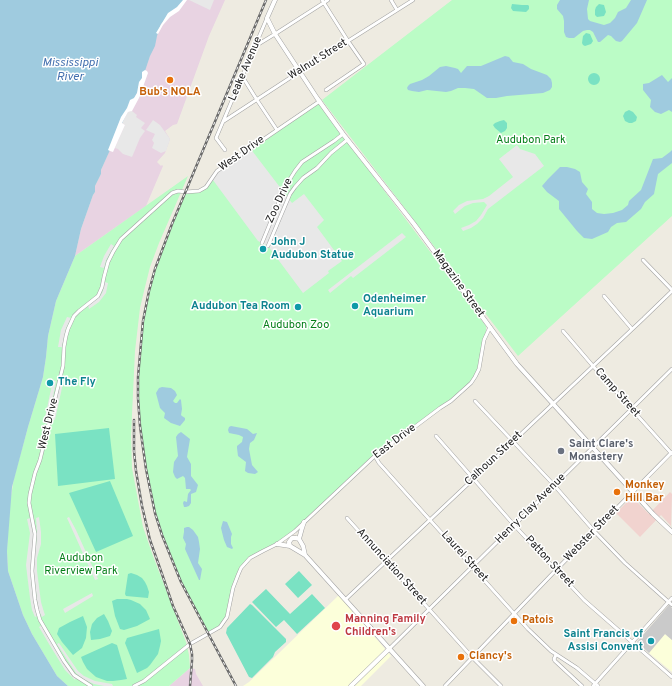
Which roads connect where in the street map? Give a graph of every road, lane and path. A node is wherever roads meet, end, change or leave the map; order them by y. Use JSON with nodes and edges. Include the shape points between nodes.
{"nodes":[{"id":1,"x":275,"y":0,"type":"edge"},
{"id":2,"x":328,"y":0,"type":"edge"},
{"id":3,"x":391,"y":0,"type":"edge"},
{"id":4,"x":413,"y":0,"type":"edge"},
{"id":5,"x":323,"y":1,"type":"edge"},
{"id":6,"x":397,"y":10,"type":"junction"},
{"id":7,"x":267,"y":18,"type":"junction"},
{"id":8,"x":275,"y":34,"type":"junction"},
{"id":9,"x":348,"y":41,"type":"junction"},
{"id":10,"x":256,"y":45,"type":"junction"},
{"id":11,"x":300,"y":72,"type":"junction"},
{"id":12,"x":242,"y":76,"type":"junction"},
{"id":13,"x":326,"y":90,"type":"dead end"},
{"id":14,"x":257,"y":100,"type":"junction"},
{"id":15,"x":320,"y":101,"type":"junction"},
{"id":16,"x":224,"y":121,"type":"junction"},
{"id":17,"x":277,"y":130,"type":"junction"},
{"id":18,"x":343,"y":134,"type":"junction"},
{"id":19,"x":347,"y":140,"type":"junction"},
{"id":20,"x":225,"y":150,"type":"dead end"},
{"id":21,"x":262,"y":242,"type":"dead end"},
{"id":22,"x":268,"y":246,"type":"dead end"},
{"id":23,"x":643,"y":260,"type":"dead end"},
{"id":24,"x":672,"y":291,"type":"edge"},
{"id":25,"x":604,"y":296,"type":"dead end"},
{"id":26,"x":490,"y":327,"type":"junction"},
{"id":27,"x":632,"y":329,"type":"junction"},
{"id":28,"x":563,"y":331,"type":"dead end"},
{"id":29,"x":592,"y":366,"type":"junction"},
{"id":30,"x":671,"y":371,"type":"edge"},
{"id":31,"x":475,"y":401,"type":"dead end"},
{"id":32,"x":553,"y":403,"type":"junction"},
{"id":33,"x":631,"y":410,"type":"junction"},
{"id":34,"x":436,"y":436,"type":"dead end"},
{"id":35,"x":513,"y":441,"type":"junction"},
{"id":36,"x":593,"y":448,"type":"junction"},
{"id":37,"x":672,"y":453,"type":"edge"},
{"id":38,"x":375,"y":456,"type":"junction"},
{"id":39,"x":474,"y":479,"type":"junction"},
{"id":40,"x":554,"y":485,"type":"junction"},
{"id":41,"x":633,"y":492,"type":"junction"},
{"id":42,"x":347,"y":518,"type":"dead end"},
{"id":43,"x":430,"y":520,"type":"junction"},
{"id":44,"x":304,"y":522,"type":"junction"},
{"id":45,"x":514,"y":525,"type":"junction"},
{"id":46,"x":595,"y":532,"type":"junction"},
{"id":47,"x":672,"y":532,"type":"edge"},
{"id":48,"x":300,"y":539,"type":"junction"},
{"id":49,"x":277,"y":544,"type":"junction"},
{"id":50,"x":290,"y":546,"type":"junction"},
{"id":51,"x":306,"y":555,"type":"junction"},
{"id":52,"x":386,"y":561,"type":"junction"},
{"id":53,"x":472,"y":567,"type":"junction"},
{"id":54,"x":556,"y":570,"type":"junction"},
{"id":55,"x":672,"y":598,"type":"edge"},
{"id":56,"x":346,"y":600,"type":"junction"},
{"id":57,"x":668,"y":602,"type":"junction"},
{"id":58,"x":672,"y":605,"type":"edge"},
{"id":59,"x":430,"y":609,"type":"junction"},
{"id":60,"x":515,"y":613,"type":"junction"},
{"id":61,"x":632,"y":642,"type":"junction"},
{"id":62,"x":389,"y":649,"type":"junction"},
{"id":63,"x":556,"y":655,"type":"junction"},
{"id":64,"x":473,"y":658,"type":"junction"},
{"id":65,"x":672,"y":677,"type":"edge"},
{"id":66,"x":595,"y":685,"type":"edge"},
{"id":67,"x":91,"y":686,"type":"edge"},
{"id":68,"x":134,"y":686,"type":"edge"},
{"id":69,"x":351,"y":686,"type":"edge"},
{"id":70,"x":423,"y":686,"type":"edge"},
{"id":71,"x":446,"y":686,"type":"edge"},
{"id":72,"x":501,"y":686,"type":"edge"},
{"id":73,"x":582,"y":686,"type":"edge"}],
"edges":[{"from":1,"to":7,"type":"street","name":"Leake Avenue"},
{"from":2,"to":5,"type":"street"},
{"from":3,"to":6,"type":"street"},
{"from":4,"to":6,"type":"street","name":"Walnut Street"},
{"from":5,"to":8,"type":"street"},
{"from":5,"to":9,"type":"street"},
{"from":6,"to":9,"type":"street","name":"Walnut Street"},
{"from":7,"to":8,"type":"street","name":"Magazine Street"},
{"from":7,"to":10,"type":"street","name":"Leake Avenue"},
{"from":8,"to":10,"type":"street"},
{"from":8,"to":11,"type":"street","name":"Magazine Street"},
{"from":9,"to":11,"type":"street","name":"Walnut Street"},
{"from":9,"to":13,"type":"street","via":[[364,64]]},
{"from":10,"to":12,"type":"street","name":"Leake Avenue"},
{"from":11,"to":14,"type":"street","name":"Walnut Street"},
{"from":11,"to":15,"type":"street","name":"Magazine Street"},
{"from":12,"to":14,"type":"street"},
{"from":12,"to":16,"type":"street","name":"Leake Avenue"},
{"from":14,"to":16,"type":"street","name":"Walnut Street"},
{"from":14,"to":17,"type":"street"},
{"from":15,"to":17,"type":"street","name":"West Drive"},
{"from":15,"to":18,"type":"street","name":"Magazine Street"},
{"from":16,"to":20,"type":"street","name":"Leake Avenue","via":[[216,138]]},
{"from":17,"to":67,"type":"street","name":"West Drive","via":[[217,171],[206,187],[172,193],[121,239],[108,262],[98,296],[70,322],[63,366],[30,494],[29,503],[35,534],[32,571],[40,620],[74,675]]},
{"from":18,"to":19,"type":"street","name":"Magazine Street"},
{"from":18,"to":21,"type":"street","name":"Zoo Drive","via":[[302,162],[295,171],[285,187]]},
{"from":19,"to":22,"type":"street","name":"Zoo Drive","via":[[295,187]]},
{"from":19,"to":26,"type":"street","name":"Magazine Street"},
{"from":23,"to":24,"type":"street"},
{"from":24,"to":27,"type":"street","name":"Calhoun Street"},
{"from":25,"to":27,"type":"street"},
{"from":26,"to":32,"type":"street","name":"Magazine Street","via":[[517,364]]},
{"from":26,"to":38,"type":"street","name":"East Drive","via":[[484,340],[479,369],[471,383],[451,401]]},
{"from":27,"to":29,"type":"street","name":"Calhoun Street"},
{"from":28,"to":29,"type":"street","name":"Camp Street"},
{"from":29,"to":32,"type":"street","name":"Calhoun Street"},
{"from":29,"to":33,"type":"street","name":"Camp Street"},
{"from":30,"to":33,"type":"street","name":"Henry Clay Avenue"},
{"from":31,"to":35,"type":"street"},
{"from":32,"to":35,"type":"street","name":"Calhoun Street"},
{"from":32,"to":36,"type":"street","name":"Magazine Street"},
{"from":33,"to":36,"type":"street","name":"Henry Clay Avenue"},
{"from":33,"to":37,"type":"street","name":"Camp Street"},
{"from":34,"to":39,"type":"street","name":"Patton Street"},
{"from":35,"to":39,"type":"street","name":"Calhoun Street"},
{"from":35,"to":40,"type":"street"},
{"from":36,"to":40,"type":"street","name":"Henry Clay Avenue"},
{"from":36,"to":41,"type":"street","name":"Magazine Street"},
{"from":37,"to":41,"type":"street","name":"Webster Street"},
{"from":38,"to":43,"type":"street","name":"Laurel Street"},
{"from":38,"to":44,"type":"street","name":"East Drive"},
{"from":39,"to":43,"type":"street","name":"Calhoun Street"},
{"from":39,"to":45,"type":"street","name":"Patton Street"},
{"from":40,"to":45,"type":"street","name":"Henry Clay Avenue"},
{"from":40,"to":46,"type":"street"},
{"from":41,"to":46,"type":"street","name":"Webster Street"},
{"from":41,"to":47,"type":"street","name":"Magazine Street"},
{"from":42,"to":52,"type":"street","name":"Annunciation Street"},
{"from":43,"to":52,"type":"street","name":"Calhoun Street"},
{"from":43,"to":53,"type":"street","name":"Laurel Street"},
{"from":44,"to":48,"type":"street"},
{"from":44,"to":49,"type":"street","name":"East Drive"},
{"from":45,"to":53,"type":"street","name":"Henry Clay Avenue"},
{"from":45,"to":54,"type":"street","name":"Patton Street"},
{"from":46,"to":54,"type":"street","name":"Webster Street"},
{"from":46,"to":57,"type":"street"},
{"from":48,"to":50,"type":"street","via":[[292,538]]},
{"from":48,"to":51,"type":"street"},
{"from":49,"to":50,"type":"street"},
{"from":49,"to":68,"type":"street","name":"East Drive","via":[[250,558],[241,568],[233,588],[227,617],[220,627],[190,644],[144,682]]},
{"from":50,"to":51,"type":"street"},
{"from":51,"to":56,"type":"street"},
{"from":52,"to":56,"type":"street","name":"Calhoun Street"},
{"from":52,"to":59,"type":"street","name":"Annunciation Street"},
{"from":53,"to":59,"type":"street","name":"Henry Clay Avenue"},
{"from":53,"to":60,"type":"street","name":"Laurel Street"},
{"from":54,"to":60,"type":"street","name":"Webster Street"},
{"from":54,"to":61,"type":"street","name":"Patton Street","via":[[584,600]]},
{"from":55,"to":57,"type":"street"},
{"from":56,"to":62,"type":"street"},
{"from":57,"to":58,"type":"street"},
{"from":57,"to":61,"type":"street"},
{"from":59,"to":62,"type":"street","name":"Henry Clay Avenue"},
{"from":59,"to":64,"type":"street","name":"Annunciation Street"},
{"from":60,"to":63,"type":"street","name":"Laurel Street"},
{"from":60,"to":64,"type":"street","name":"Webster Street"},
{"from":61,"to":65,"type":"street","name":"Patton Street"},
{"from":61,"to":66,"type":"street"},
{"from":62,"to":69,"type":"street"},
{"from":62,"to":70,"type":"street"},
{"from":63,"to":66,"type":"street","name":"Laurel Street","via":[[577,668]]},
{"from":63,"to":73,"type":"street","name":"Laurel Street","via":[[555,661]]},
{"from":64,"to":71,"type":"street","name":"Webster Street"},
{"from":64,"to":72,"type":"street","name":"Annunciation Street"}]}
